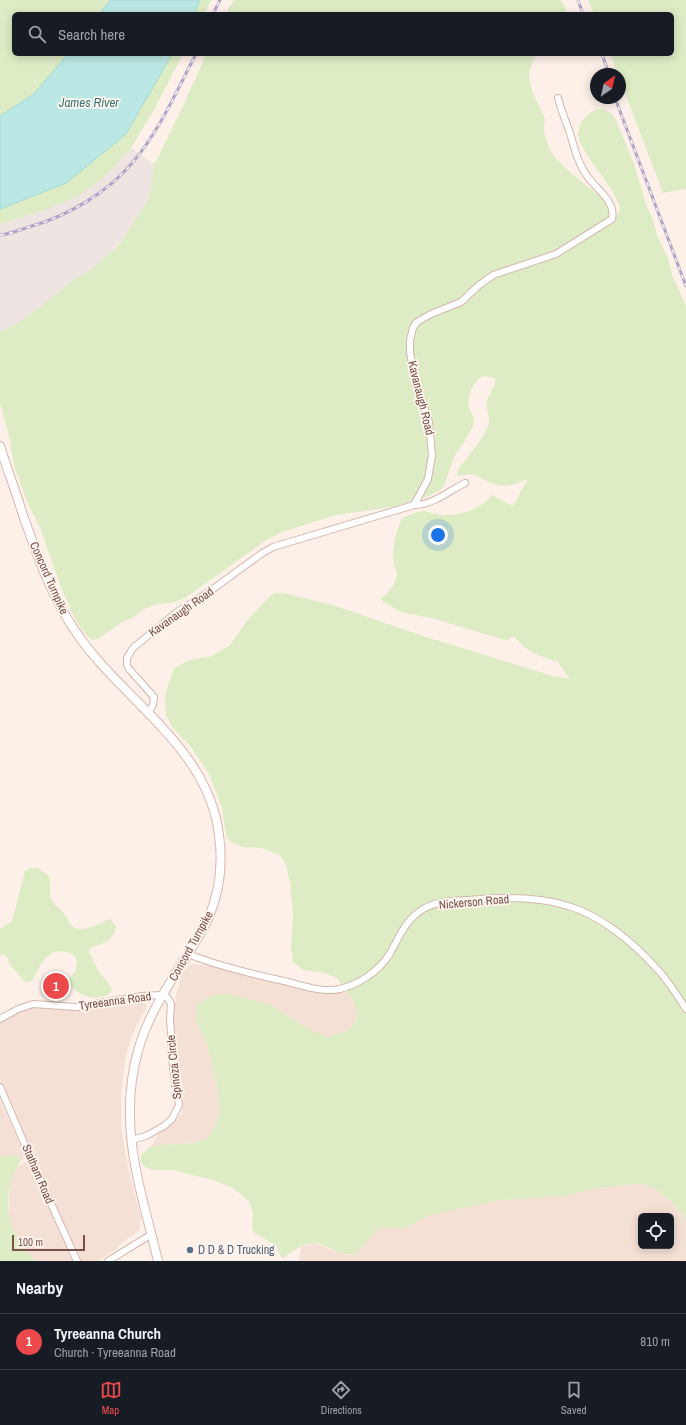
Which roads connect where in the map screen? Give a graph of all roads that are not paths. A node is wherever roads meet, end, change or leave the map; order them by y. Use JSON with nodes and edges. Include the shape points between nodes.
{"nodes":[{"id":1,"x":558,"y":98,"type":"dead end"},
{"id":2,"x":0,"y":446,"type":"edge"},
{"id":3,"x":465,"y":483,"type":"dead end"},
{"id":4,"x":414,"y":505,"type":"junction"},
{"id":5,"x":148,"y":712,"type":"junction"},
{"id":6,"x":188,"y":954,"type":"junction"},
{"id":7,"x":162,"y":995,"type":"junction"},
{"id":8,"x":686,"y":1010,"type":"edge"},
{"id":9,"x":0,"y":1019,"type":"edge"},
{"id":10,"x":0,"y":1087,"type":"edge"},
{"id":11,"x":131,"y":1140,"type":"junction"},
{"id":12,"x":152,"y":1234,"type":"junction"},
{"id":13,"x":77,"y":1261,"type":"edge"},
{"id":14,"x":108,"y":1261,"type":"edge"},
{"id":15,"x":158,"y":1261,"type":"edge"}],
"edges":[{"from":1,"to":4,"type":"street","name":"Kavanaugh Road","via":[[575,153],[582,168],[610,202],[612,219],[556,254],[493,275],[461,302],[417,322],[410,340],[410,352],[414,376],[429,422],[432,455],[428,479]]},
{"from":2,"to":5,"type":"street","name":"Concord Turnpike","via":[[33,544],[59,605],[89,651]]},
{"from":3,"to":4,"type":"street","via":[[430,502]]},
{"from":4,"to":5,"type":"street","name":"Kavanaugh Road","via":[[273,547],[161,624],[133,648],[127,658],[129,669],[154,697],[153,705]]},
{"from":5,"to":6,"type":"street","name":"Concord Turnpike","via":[[193,764],[210,796],[218,826],[221,862],[217,892],[208,919]]},
{"from":6,"to":7,"type":"street","name":"Concord Turnpike"},
{"from":6,"to":8,"type":"street","name":"Nickerson Road","via":[[264,977],[333,990],[356,984],[379,967],[408,922],[424,908],[440,903],[496,898],[538,900],[579,909],[618,933],[657,968]]},
{"from":7,"to":9,"type":"street","name":"Tyreeanna Road","via":[[76,1007],[33,1004]]},
{"from":7,"to":11,"type":"street","name":"Concord Turnpike","via":[[144,1031],[135,1062],[130,1100]]},
{"from":7,"to":11,"type":"street","name":"Spinoza Circle","via":[[167,997],[171,1004],[172,1067],[179,1105],[172,1119],[164,1126],[146,1136]]},
{"from":10,"to":13,"type":"street","name":"Statham Road"},
{"from":11,"to":12,"type":"street","name":"Concord Turnpike","via":[[133,1160]]},
{"from":12,"to":14,"type":"street"},
{"from":12,"to":15,"type":"street","name":"Concord Turnpike"}]}
